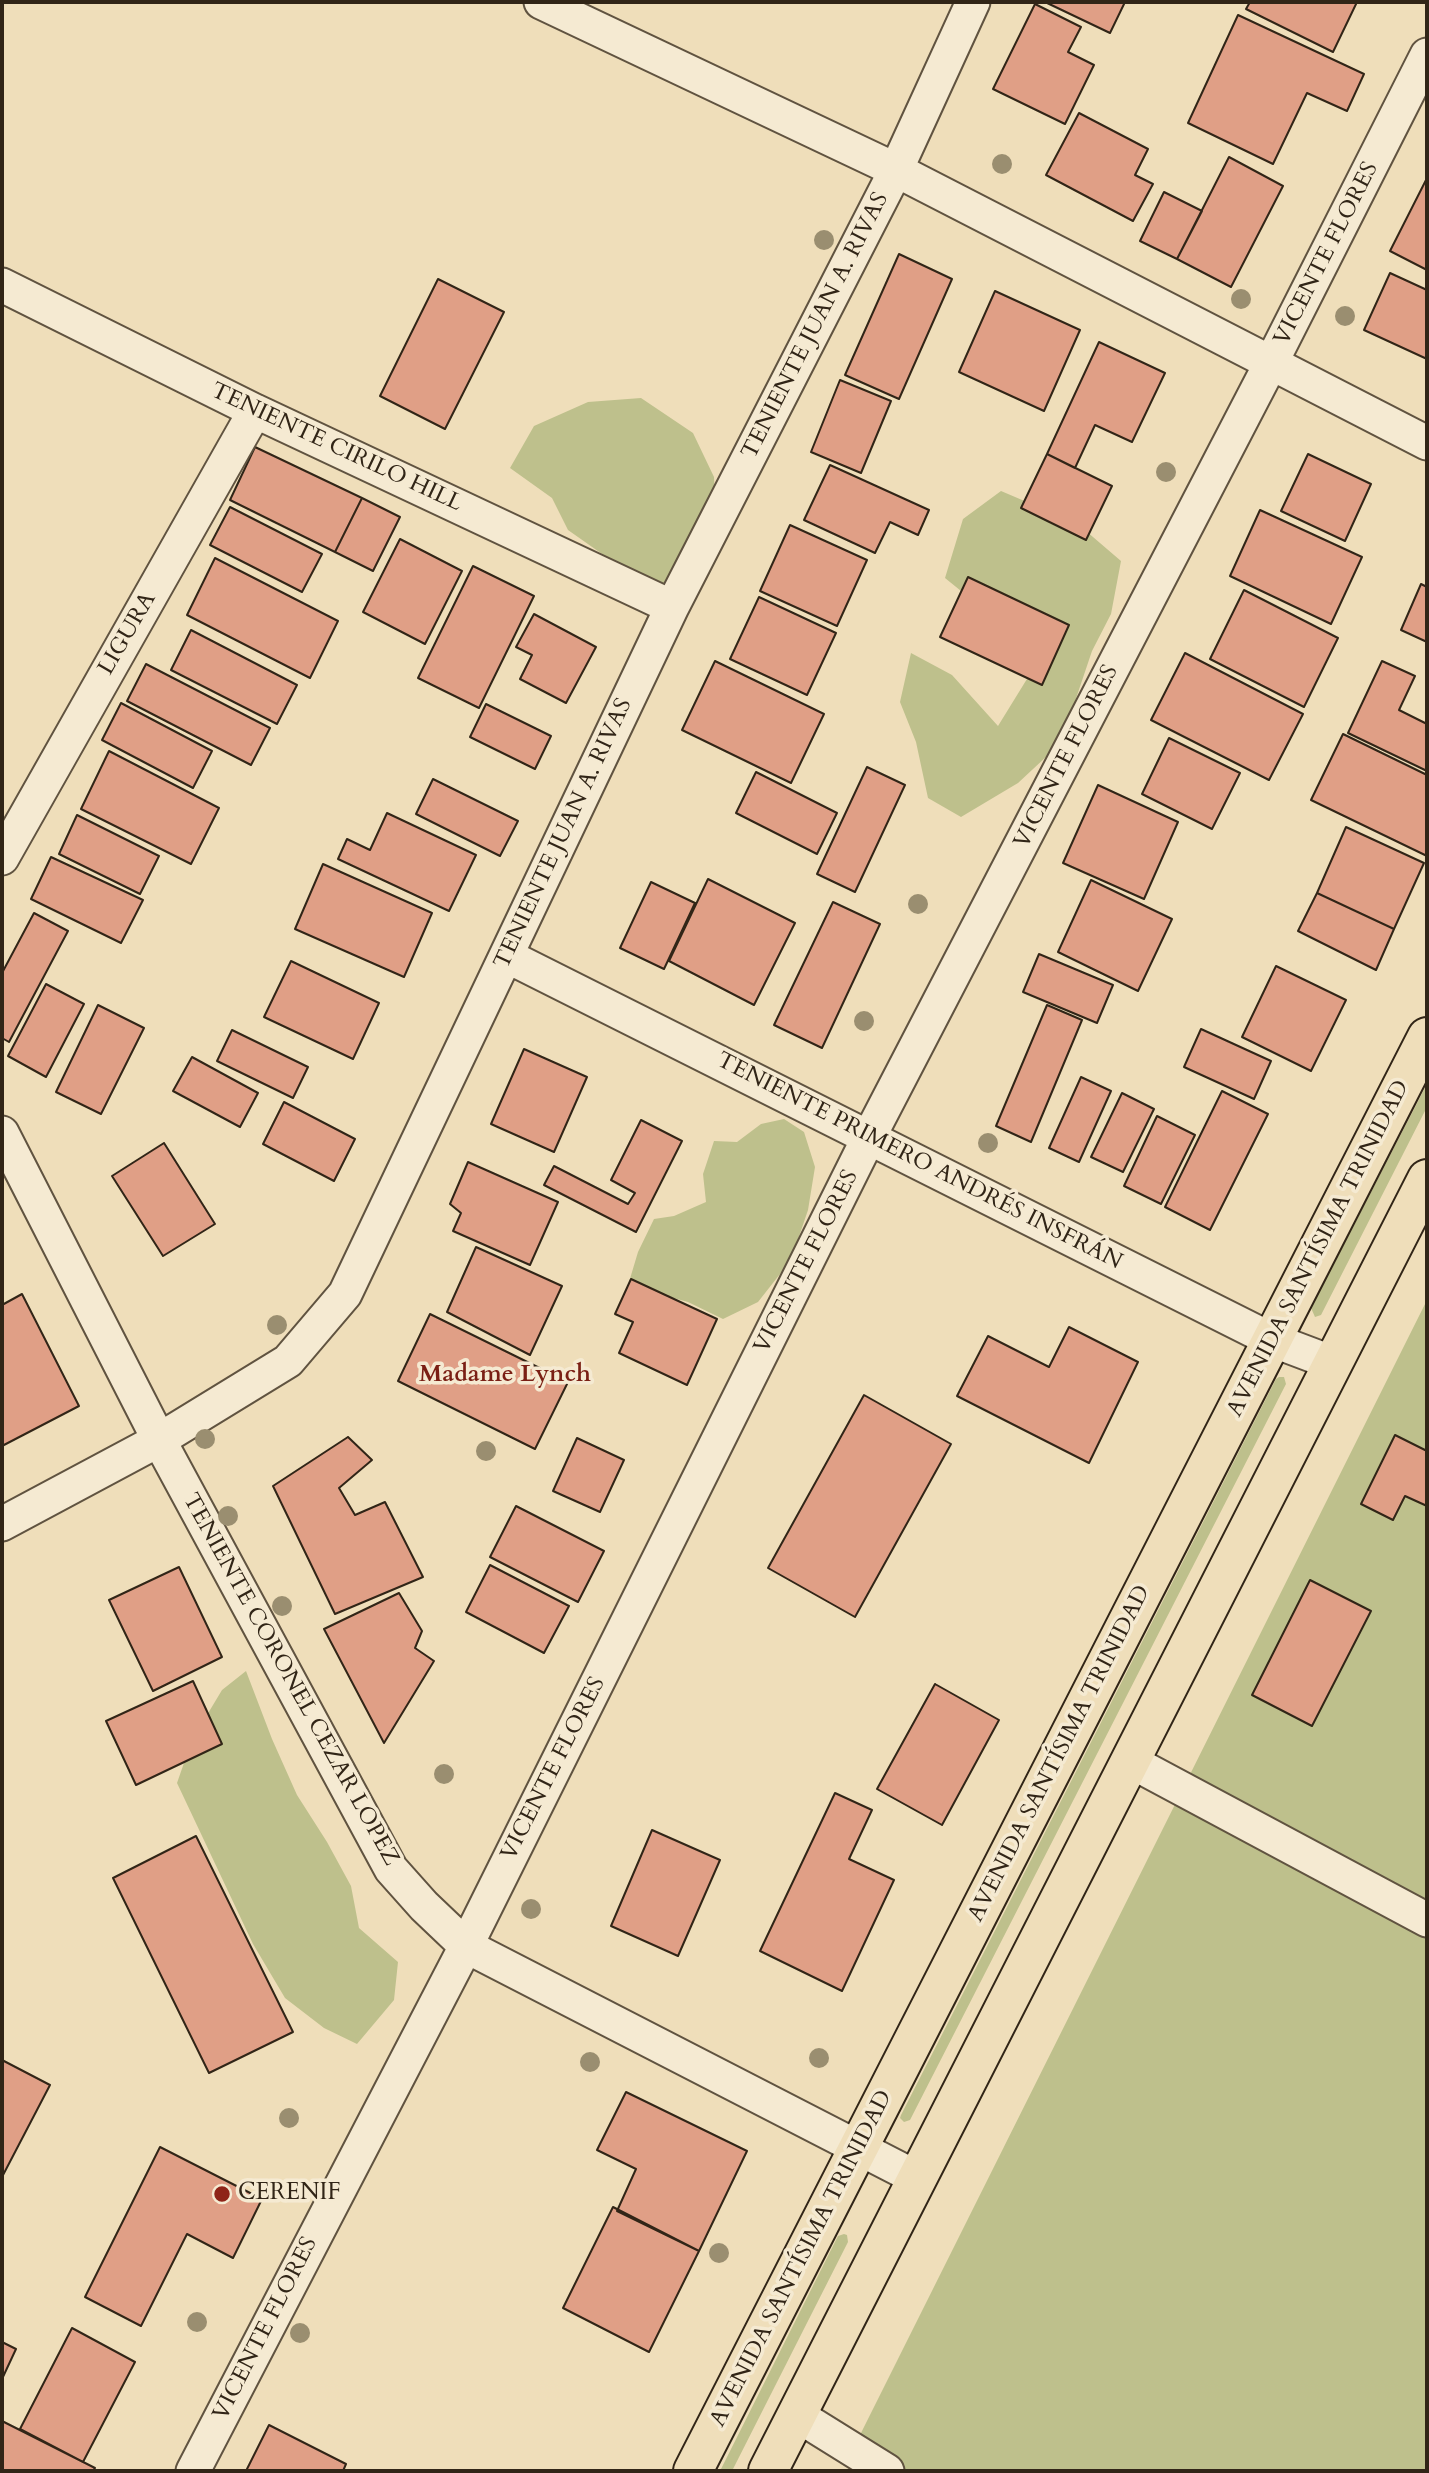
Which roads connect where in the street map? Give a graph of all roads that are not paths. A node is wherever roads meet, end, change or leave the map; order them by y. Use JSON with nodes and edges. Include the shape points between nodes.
{"nodes":[{"id":1,"x":541,"y":2,"type":"edge"},
{"id":2,"x":973,"y":2,"type":"edge"},
{"id":3,"x":1427,"y":55,"type":"edge"},
{"id":4,"x":896,"y":170,"type":"junction"},
{"id":5,"x":2,"y":285,"type":"edge"},
{"id":6,"x":1271,"y":363,"type":"junction"},
{"id":7,"x":255,"y":411,"type":"junction"},
{"id":8,"x":1427,"y":443,"type":"edge"},
{"id":9,"x":672,"y":607,"type":"junction"},
{"id":10,"x":2,"y":858,"type":"edge"},
{"id":11,"x":507,"y":956,"type":"junction"},
{"id":12,"x":1427,"y":1037,"type":"edge"},
{"id":13,"x":2,"y":1133,"type":"edge"},
{"id":14,"x":869,"y":1138,"type":"junction"},
{"id":15,"x":1427,"y":1179,"type":"edge"},
{"id":16,"x":1272,"y":1340,"type":"junction"},
{"id":17,"x":1333,"y":1363,"type":"junction"},
{"id":18,"x":159,"y":1440,"type":"junction"},
{"id":19,"x":2,"y":1524,"type":"edge"},
{"id":20,"x":1130,"y":1761,"type":"junction"},
{"id":21,"x":1427,"y":1920,"type":"edge"},
{"id":22,"x":466,"y":1946,"type":"junction"},
{"id":23,"x":858,"y":2150,"type":"junction"},
{"id":24,"x":917,"y":2178,"type":"junction"},
{"id":25,"x":797,"y":2415,"type":"junction"},
{"id":26,"x":193,"y":2471,"type":"edge"},
{"id":27,"x":693,"y":2471,"type":"edge"},
{"id":28,"x":768,"y":2471,"type":"edge"},
{"id":29,"x":887,"y":2471,"type":"edge"}],
"edges":[{"from":1,"to":4,"type":"street"},
{"from":2,"to":4,"type":"street","name":"TENIENTE JUAN A. RIVAS"},
{"from":3,"to":6,"type":"street","name":"VICENTE FLORES"},
{"from":4,"to":6,"type":"street"},
{"from":4,"to":9,"type":"street","name":"TENIENTE JUAN A. RIVAS"},
{"from":5,"to":7,"type":"street","name":"TENIENTE CIRILO HILL"},
{"from":6,"to":8,"type":"street"},
{"from":6,"to":14,"type":"street","name":"VICENTE FLORES"},
{"from":7,"to":9,"type":"street","name":"TENIENTE CIRILO HILL"},
{"from":7,"to":10,"type":"street","name":"LIGURA"},
{"from":9,"to":11,"type":"street","name":"TENIENTE JUAN A. RIVAS"},
{"from":11,"to":14,"type":"street","name":"TENIENTE PRIMERO ANDRÉS INSFRÁN"},
{"from":11,"to":18,"type":"street","name":"TENIENTE JUAN A. RIVAS","via":[[345,1293],[288,1361]]},
{"from":12,"to":16,"type":"main road","name":"AVENIDA SANTÍSIMA TRINIDAD"},
{"from":13,"to":18,"type":"street","name":"TENIENTE CORONEL CEZAR LOPEZ"},
{"from":14,"to":16,"type":"street","name":"TENIENTE PRIMERO ANDRÉS INSFRÁN"},
{"from":14,"to":22,"type":"street","name":"VICENTE FLORES"},
{"from":15,"to":17,"type":"main road"},
{"from":16,"to":17,"type":"street","name":"TENIENTE PRIMERO ANDRÉS INSFRÁN"},
{"from":16,"to":23,"type":"main road","name":"AVENIDA SANTÍSIMA TRINIDAD"},
{"from":17,"to":20,"type":"main road"},
{"from":18,"to":19,"type":"street","name":"TENIENTE JUAN A. RIVAS"},
{"from":18,"to":22,"type":"street","name":"TENIENTE CORONEL CEZAR LOPEZ","via":[[391,1869]]},
{"from":20,"to":21,"type":"street"},
{"from":20,"to":24,"type":"main road"},
{"from":22,"to":23,"type":"street","name":"TENIENTE CORONEL CEZAR LOPEZ"},
{"from":22,"to":26,"type":"street","name":"VICENTE FLORES"},
{"from":23,"to":24,"type":"street","name":"TENIENTE CORONEL CEZAR LOPEZ"},
{"from":23,"to":27,"type":"main road","name":"AVENIDA SANTÍSIMA TRINIDAD"},
{"from":24,"to":25,"type":"main road"},
{"from":25,"to":28,"type":"main road"},
{"from":25,"to":29,"type":"street"}]}
